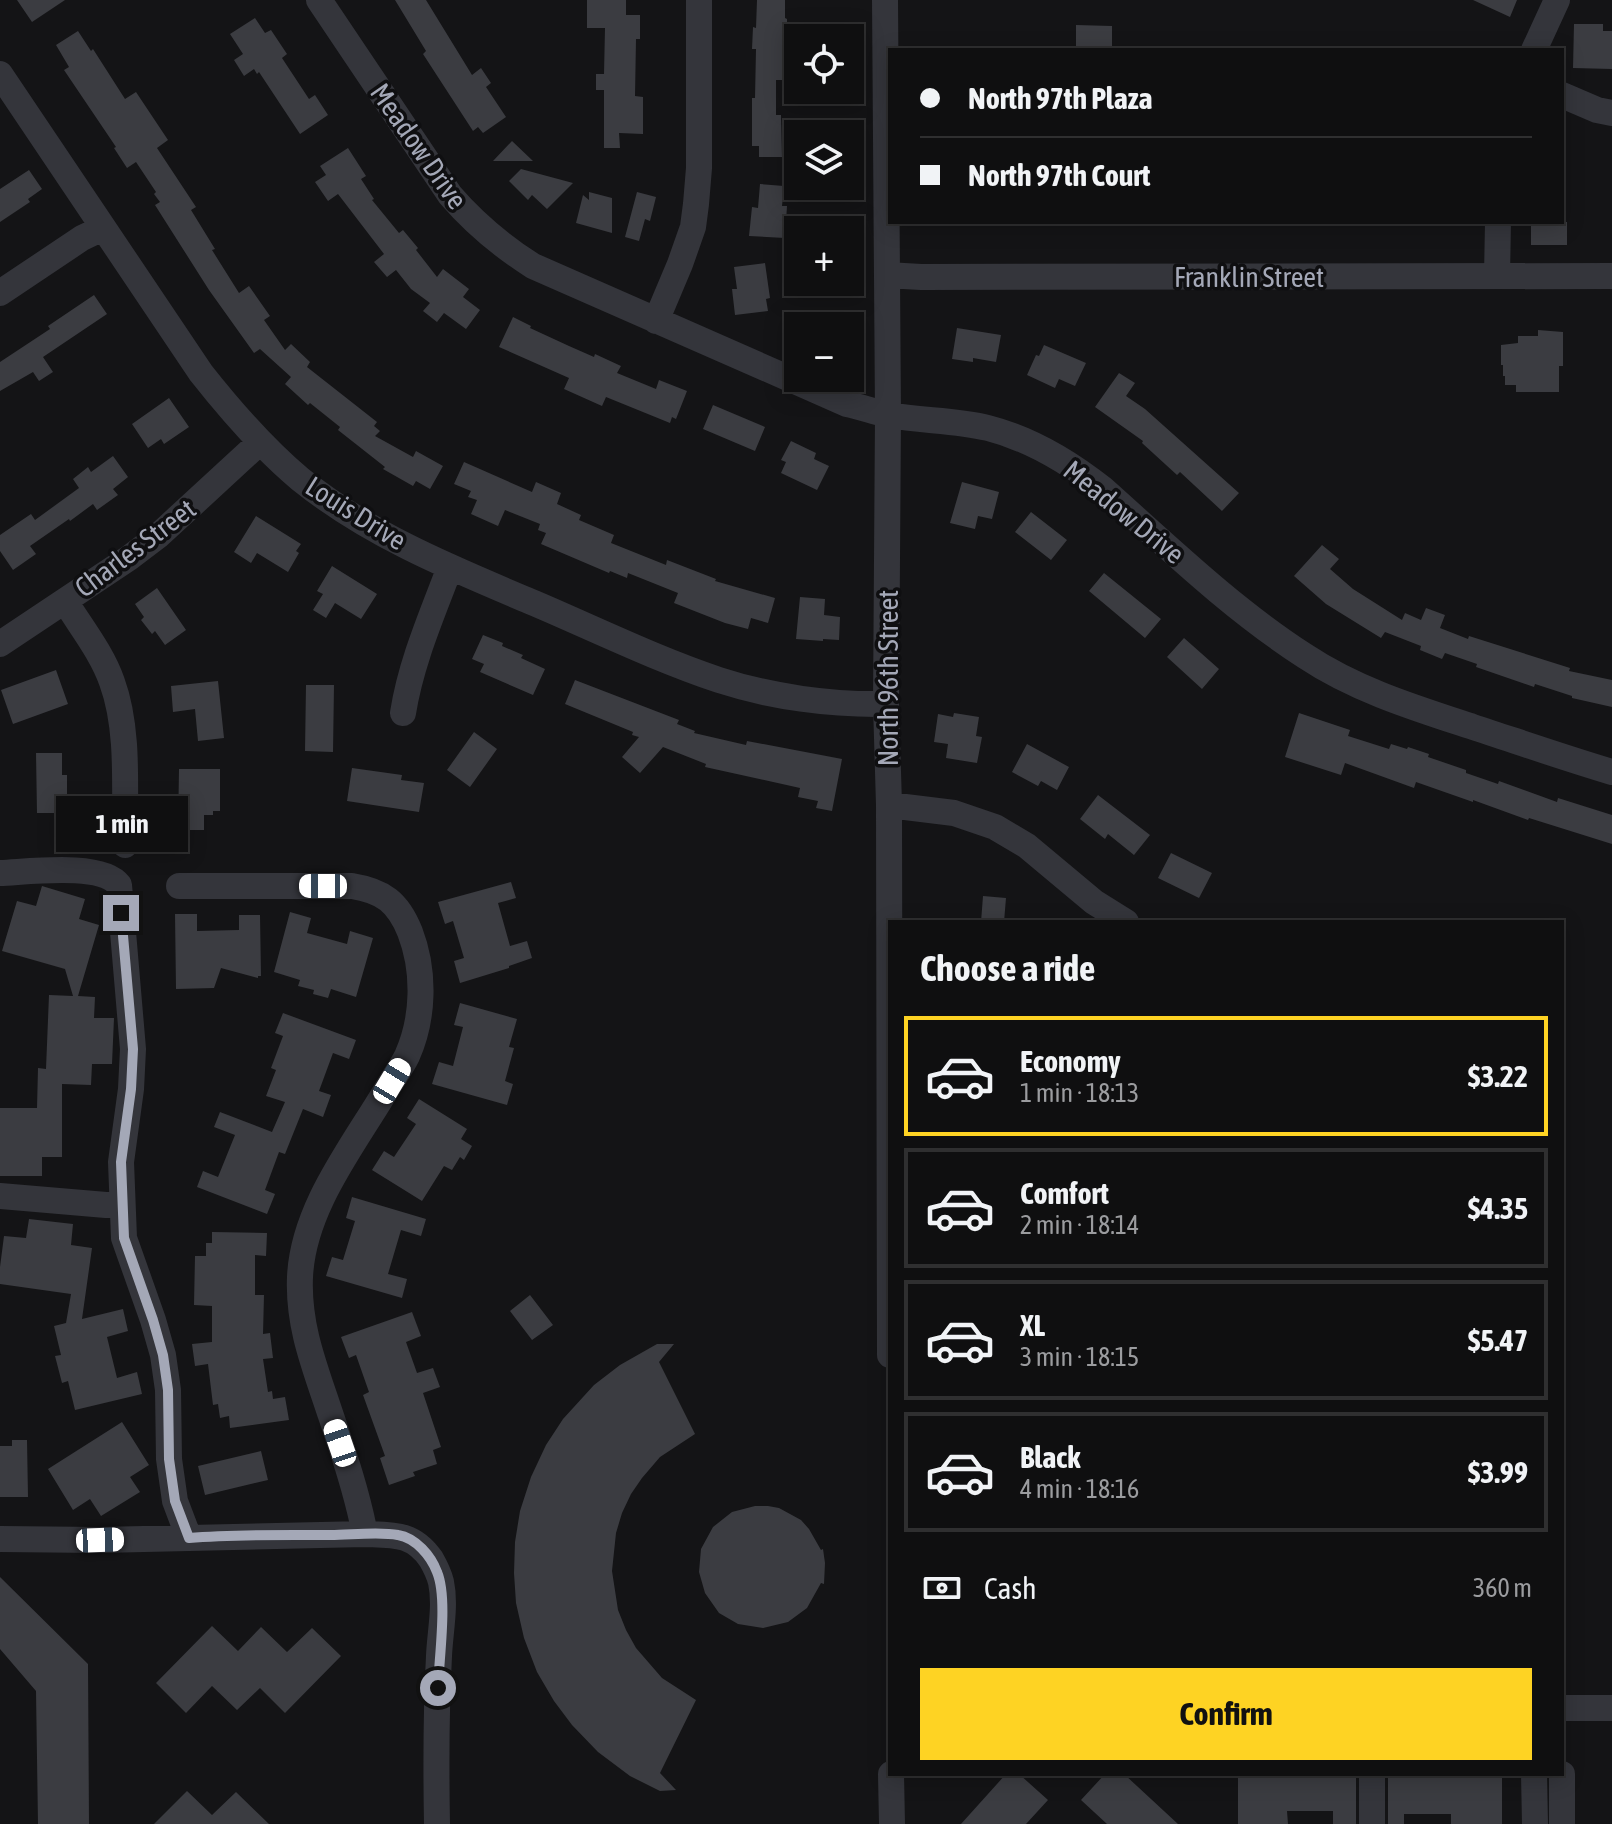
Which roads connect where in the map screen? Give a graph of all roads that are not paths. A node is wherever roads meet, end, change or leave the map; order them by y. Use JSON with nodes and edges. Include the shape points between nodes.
{"nodes":[{"id":1,"x":319,"y":0,"type":"edge"},
{"id":2,"x":699,"y":0,"type":"edge"},
{"id":3,"x":885,"y":0,"type":"edge"},
{"id":4,"x":1557,"y":0,"type":"edge"},
{"id":5,"x":1535,"y":48,"type":"edge"},
{"id":6,"x":0,"y":74,"type":"edge"},
{"id":7,"x":1564,"y":96,"type":"edge"},
{"id":8,"x":1612,"y":113,"type":"edge"},
{"id":9,"x":1498,"y":224,"type":"edge"},
{"id":10,"x":103,"y":228,"type":"junction"},
{"id":11,"x":887,"y":275,"type":"junction"},
{"id":12,"x":1497,"y":276,"type":"junction"},
{"id":13,"x":1612,"y":276,"type":"edge"},
{"id":14,"x":0,"y":293,"type":"edge"},
{"id":15,"x":656,"y":321,"type":"junction"},
{"id":16,"x":888,"y":415,"type":"junction"},
{"id":17,"x":260,"y":442,"type":"junction"},
{"id":18,"x":450,"y":567,"type":"junction"},
{"id":19,"x":65,"y":601,"type":"junction"},
{"id":20,"x":0,"y":644,"type":"edge"},
{"id":21,"x":886,"y":704,"type":"junction"},
{"id":22,"x":403,"y":713,"type":"dead end"},
{"id":23,"x":1612,"y":772,"type":"edge"},
{"id":24,"x":889,"y":805,"type":"junction"},
{"id":25,"x":125,"y":845,"type":"dead end"},
{"id":26,"x":0,"y":873,"type":"edge"},
{"id":27,"x":179,"y":886,"type":"dead end"},
{"id":28,"x":1088,"y":912,"type":"edge"},
{"id":29,"x":889,"y":920,"type":"edge"},
{"id":30,"x":1118,"y":920,"type":"edge"},
{"id":31,"x":0,"y":1196,"type":"edge"},
{"id":32,"x":122,"y":1203,"type":"junction"},
{"id":33,"x":365,"y":1534,"type":"junction"},
{"id":34,"x":189,"y":1538,"type":"junction"},
{"id":35,"x":0,"y":1539,"type":"edge"},
{"id":36,"x":1564,"y":1708,"type":"edge"},
{"id":37,"x":1612,"y":1708,"type":"edge"},
{"id":38,"x":891,"y":1776,"type":"edge"},
{"id":39,"x":1372,"y":1776,"type":"edge"},
{"id":40,"x":1534,"y":1776,"type":"edge"},
{"id":41,"x":1562,"y":1776,"type":"edge"},
{"id":42,"x":437,"y":1824,"type":"edge"},
{"id":43,"x":892,"y":1824,"type":"edge"},
{"id":44,"x":1372,"y":1824,"type":"edge"},
{"id":45,"x":1535,"y":1824,"type":"edge"},
{"id":46,"x":1562,"y":1824,"type":"edge"}],
"edges":[{"from":1,"to":15,"type":"street","name":"Meadow Drive","via":[[432,170],[471,219],[533,266]]},
{"from":2,"to":15,"type":"street","via":[[699,168],[693,227]]},
{"from":3,"to":11,"type":"street","name":"North 96th Street"},
{"from":4,"to":5,"type":"street"},
{"from":6,"to":10,"type":"street","name":"Louis Drive"},
{"from":7,"to":8,"type":"street"},
{"from":9,"to":12,"type":"street"},
{"from":10,"to":14,"type":"street"},
{"from":10,"to":17,"type":"street","name":"Louis Drive","via":[[201,373]]},
{"from":11,"to":12,"type":"street","name":"Franklin Street"},
{"from":11,"to":16,"type":"street","name":"North 96th Street"},
{"from":12,"to":13,"type":"street","name":"Franklin Street"},
{"from":15,"to":16,"type":"street","name":"Meadow Drive","via":[[847,404]]},
{"from":16,"to":21,"type":"street","name":"North 96th Street"},
{"from":16,"to":23,"type":"street","name":"Meadow Drive","via":[[991,429],[1037,447],[1103,489],[1258,623],[1353,684]]},
{"from":17,"to":18,"type":"street","name":"Louis Drive","via":[[350,514]]},
{"from":17,"to":19,"type":"street","name":"Charles Street","via":[[158,536]]},
{"from":18,"to":21,"type":"street","name":"Louis Drive","via":[[719,680],[795,697]]},
{"from":18,"to":22,"type":"street","via":[[416,658]]},
{"from":19,"to":20,"type":"street","name":"Charles Street"},
{"from":19,"to":25,"type":"street","via":[[104,664],[118,700]]},
{"from":21,"to":24,"type":"street","name":"North 96th Street"},
{"from":24,"to":28,"type":"street","via":[[954,813],[995,827],[1027,846]]},
{"from":24,"to":29,"type":"street","name":"North 96th Street"},
{"from":26,"to":32,"type":"street","via":[[83,870],[104,874],[119,885],[133,1049]]},
{"from":27,"to":33,"type":"street","via":[[369,889],[395,905],[413,939],[421,990],[416,1029],[406,1057],[321,1200],[300,1276],[305,1340],[358,1495]]},
{"from":28,"to":30,"type":"street"},
{"from":31,"to":32,"type":"street"},
{"from":32,"to":34,"type":"street","via":[[124,1238],[163,1355],[169,1459],[175,1501]]},
{"from":33,"to":34,"type":"street"},
{"from":33,"to":42,"type":"street","via":[[408,1539],[430,1559],[441,1583]]},
{"from":34,"to":35,"type":"street"},
{"from":36,"to":37,"type":"street"},
{"from":38,"to":43,"type":"street"},
{"from":39,"to":44,"type":"street"},
{"from":40,"to":45,"type":"street"},
{"from":41,"to":46,"type":"street"}]}
